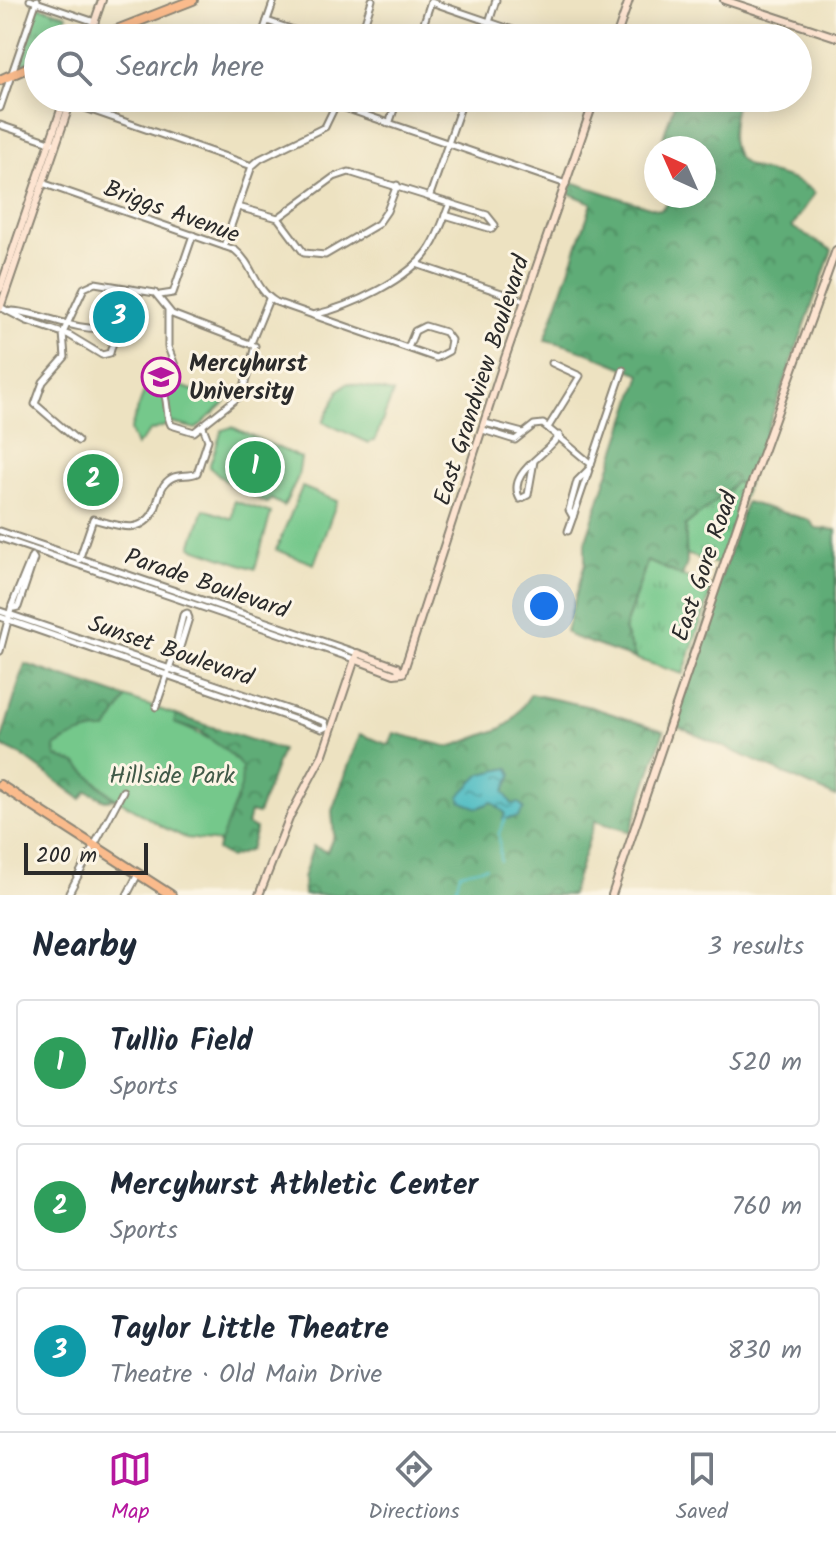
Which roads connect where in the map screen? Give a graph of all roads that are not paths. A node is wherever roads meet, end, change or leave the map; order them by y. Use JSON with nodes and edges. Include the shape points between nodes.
{"nodes":[{"id":1,"x":102,"y":0,"type":"edge"},
{"id":2,"x":193,"y":0,"type":"edge"},
{"id":3,"x":274,"y":0,"type":"edge"},
{"id":4,"x":372,"y":0,"type":"edge"},
{"id":5,"x":496,"y":0,"type":"edge"},
{"id":6,"x":629,"y":0,"type":"edge"},
{"id":7,"x":724,"y":0,"type":"edge"},
{"id":8,"x":34,"y":1,"type":"edge"},
{"id":9,"x":431,"y":1,"type":"edge"},
{"id":10,"x":267,"y":21,"type":"junction"},
{"id":11,"x":95,"y":22,"type":"joint"},
{"id":12,"x":489,"y":22,"type":"junction"},
{"id":13,"x":27,"y":24,"type":"edge"},
{"id":14,"x":133,"y":24,"type":"edge"},
{"id":15,"x":266,"y":24,"type":"edge"},
{"id":16,"x":276,"y":24,"type":"edge"},
{"id":17,"x":364,"y":24,"type":"edge"},
{"id":18,"x":424,"y":24,"type":"edge"},
{"id":19,"x":495,"y":24,"type":"edge"},
{"id":20,"x":621,"y":24,"type":"edge"},
{"id":21,"x":797,"y":24,"type":"edge"},
{"id":22,"x":812,"y":29,"type":"edge"},
{"id":23,"x":24,"y":33,"type":"edge"},
{"id":24,"x":836,"y":37,"type":"edge"},
{"id":25,"x":24,"y":69,"type":"edge"},
{"id":26,"x":11,"y":75,"type":"junction"},
{"id":27,"x":0,"y":80,"type":"edge"},
{"id":28,"x":0,"y":108,"type":"edge"},
{"id":29,"x":64,"y":112,"type":"edge"},
{"id":30,"x":101,"y":112,"type":"edge"},
{"id":31,"x":333,"y":112,"type":"edge"},
{"id":32,"x":356,"y":112,"type":"edge"},
{"id":33,"x":393,"y":112,"type":"edge"},
{"id":34,"x":459,"y":112,"type":"edge"},
{"id":35,"x":590,"y":112,"type":"edge"},
{"id":36,"x":389,"y":124,"type":"junction"},
{"id":37,"x":0,"y":125,"type":"edge"},
{"id":38,"x":54,"y":143,"type":"junction"},
{"id":39,"x":448,"y":144,"type":"junction"},
{"id":40,"x":252,"y":166,"type":"junction"},
{"id":41,"x":40,"y":182,"type":"junction"},
{"id":42,"x":566,"y":184,"type":"junction"},
{"id":43,"x":397,"y":185,"type":"junction"},
{"id":44,"x":430,"y":195,"type":"junction"},
{"id":45,"x":450,"y":203,"type":"junction"},
{"id":46,"x":238,"y":207,"type":"junction"},
{"id":47,"x":445,"y":215,"type":"junction"},
{"id":48,"x":278,"y":218,"type":"junction"},
{"id":49,"x":193,"y":235,"type":"junction"},
{"id":50,"x":224,"y":246,"type":"junction"},
{"id":51,"x":836,"y":250,"type":"edge"},
{"id":52,"x":0,"y":260,"type":"edge"},
{"id":53,"x":12,"y":264,"type":"junction"},
{"id":54,"x":416,"y":264,"type":"junction"},
{"id":55,"x":0,"y":289,"type":"edge"},
{"id":56,"x":160,"y":295,"type":"junction"},
{"id":57,"x":269,"y":299,"type":"junction"},
{"id":58,"x":526,"y":301,"type":"junction"},
{"id":59,"x":0,"y":307,"type":"edge"},
{"id":60,"x":168,"y":310,"type":"junction"},
{"id":61,"x":12,"y":311,"type":"junction"},
{"id":62,"x":312,"y":315,"type":"junction"},
{"id":63,"x":67,"y":324,"type":"junction"},
{"id":64,"x":63,"y":333,"type":"junction"},
{"id":65,"x":251,"y":343,"type":"junction"},
{"id":66,"x":408,"y":348,"type":"junction"},
{"id":67,"x":552,"y":363,"type":"dead end"},
{"id":68,"x":623,"y":370,"type":"dead end"},
{"id":69,"x":549,"y":426,"type":"junction"},
{"id":70,"x":203,"y":427,"type":"junction"},
{"id":71,"x":484,"y":427,"type":"junction"},
{"id":72,"x":559,"y":435,"type":"junction"},
{"id":73,"x":78,"y":441,"type":"dead end"},
{"id":74,"x":534,"y":461,"type":"junction"},
{"id":75,"x":590,"y":466,"type":"junction"},
{"id":76,"x":0,"y":531,"type":"edge"},
{"id":77,"x":568,"y":531,"type":"dead end"},
{"id":78,"x":0,"y":538,"type":"edge"},
{"id":79,"x":34,"y":550,"type":"junction"},
{"id":80,"x":79,"y":562,"type":"junction"},
{"id":81,"x":192,"y":600,"type":"junction"},
{"id":82,"x":0,"y":611,"type":"edge"},
{"id":83,"x":12,"y":615,"type":"junction"},
{"id":84,"x":0,"y":617,"type":"edge"},
{"id":85,"x":0,"y":651,"type":"edge"},
{"id":86,"x":356,"y":656,"type":"junction"},
{"id":87,"x":168,"y":672,"type":"junction"},
{"id":88,"x":402,"y":672,"type":"joint"},
{"id":89,"x":156,"y":707,"type":"dead end"},
{"id":90,"x":329,"y":728,"type":"junction"},
{"id":91,"x":0,"y":785,"type":"edge"},
{"id":92,"x":123,"y":791,"type":"dead end"},
{"id":93,"x":95,"y":847,"type":"junction"},
{"id":94,"x":138,"y":874,"type":"junction"},
{"id":95,"x":68,"y":895,"type":"edge"},
{"id":96,"x":127,"y":895,"type":"edge"},
{"id":97,"x":171,"y":895,"type":"edge"},
{"id":98,"x":259,"y":895,"type":"edge"},
{"id":99,"x":612,"y":895,"type":"edge"}],
"edges":[{"from":1,"to":11,"type":"street"},
{"from":2,"to":14,"type":"main road"},
{"from":3,"to":10,"type":"street"},
{"from":4,"to":17,"type":"street"},
{"from":5,"to":12,"type":"street"},
{"from":6,"to":20,"type":"street"},
{"from":7,"to":21,"type":"street"},
{"from":8,"to":11,"type":"street"},
{"from":8,"to":13,"type":"street"},
{"from":9,"to":12,"type":"street"},
{"from":9,"to":18,"type":"street"},
{"from":10,"to":15,"type":"street"},
{"from":10,"to":16,"type":"street"},
{"from":12,"to":19,"type":"street"},
{"from":22,"to":24,"type":"street"},
{"from":23,"to":26,"type":"street"},
{"from":25,"to":26,"type":"main road"},
{"from":26,"to":27,"type":"main road"},
{"from":26,"to":28,"type":"street"},
{"from":29,"to":38,"type":"street"},
{"from":30,"to":40,"type":"street"},
{"from":31,"to":40,"type":"street","via":[[325,127]]},
{"from":32,"to":36,"type":"street"},
{"from":33,"to":36,"type":"street"},
{"from":34,"to":39,"type":"street"},
{"from":35,"to":42,"type":"street","name":"East Grandview Boulevard"},
{"from":36,"to":39,"type":"street"},
{"from":37,"to":38,"type":"street"},
{"from":38,"to":41,"type":"street"},
{"from":39,"to":42,"type":"street"},
{"from":39,"to":44,"type":"street"},
{"from":40,"to":46,"type":"street"},
{"from":41,"to":49,"type":"street","name":"Briggs Avenue"},
{"from":41,"to":53,"type":"street"},
{"from":42,"to":58,"type":"street","name":"East Grandview Boulevard"},
{"from":43,"to":44,"type":"street"},
{"from":43,"to":48,"type":"street","via":[[349,172]]},
{"from":43,"to":48,"type":"street","via":[[381,221],[325,255],[304,253]]},
{"from":44,"to":45,"type":"street"},
{"from":45,"to":47,"type":"street"},
{"from":45,"to":47,"type":"street","via":[[491,217],[494,227],[484,229]]},
{"from":46,"to":48,"type":"street"},
{"from":46,"to":50,"type":"street"},
{"from":47,"to":54,"type":"street"},
{"from":49,"to":50,"type":"street","name":"Briggs Avenue"},
{"from":49,"to":56,"type":"street","via":[[173,293]]},
{"from":50,"to":57,"type":"street","name":"Briggs Avenue","via":[[246,260]]},
{"from":51,"to":99,"type":"street","name":"East Gore Road"},
{"from":52,"to":53,"type":"street"},
{"from":53,"to":55,"type":"street"},
{"from":53,"to":59,"type":"street"},
{"from":54,"to":58,"type":"street"},
{"from":54,"to":62,"type":"street","via":[[345,307]]},
{"from":56,"to":60,"type":"street"},
{"from":56,"to":63,"type":"street","via":[[95,283],[83,289]]},
{"from":57,"to":62,"type":"street"},
{"from":57,"to":65,"type":"street"},
{"from":58,"to":71,"type":"street","name":"East Grandview Boulevard"},
{"from":59,"to":61,"type":"street"},
{"from":60,"to":65,"type":"street"},
{"from":60,"to":70,"type":"street","via":[[168,347],[177,371],[174,382],[162,387],[169,398],[170,424],[190,432]]},
{"from":61,"to":63,"type":"street"},
{"from":61,"to":64,"type":"street"},
{"from":62,"to":66,"type":"street"},
{"from":63,"to":64,"type":"street"},
{"from":63,"to":64,"type":"street","via":[[108,328],[116,338],[110,353],[102,355]]},
{"from":64,"to":73,"type":"street","via":[[65,357],[43,383],[35,404]]},
{"from":65,"to":70,"type":"street","via":[[256,353],[242,394]]},
{"from":66,"to":66,"type":"street","via":[[438,358],[449,351],[451,340],[445,332],[425,326],[416,330]]},
{"from":67,"to":69,"type":"street","via":[[580,376]]},
{"from":68,"to":75,"type":"street"},
{"from":69,"to":71,"type":"street","via":[[536,424],[512,440]]},
{"from":69,"to":72,"type":"street"},
{"from":70,"to":80,"type":"street","via":[[208,440],[197,473],[181,473],[164,485],[143,524],[129,528],[93,519]]},
{"from":71,"to":88,"type":"street","name":"East Grandview Boulevard"},
{"from":72,"to":74,"type":"street"},
{"from":72,"to":75,"type":"street"},
{"from":74,"to":74,"type":"street","via":[[522,473],[520,499],[528,495]]},
{"from":75,"to":77,"type":"street","via":[[575,488]]},
{"from":76,"to":79,"type":"street","name":"Parade Boulevard"},
{"from":78,"to":79,"type":"street","name":"Parade Boulevard"},
{"from":79,"to":80,"type":"street","name":"Parade Boulevard"},
{"from":79,"to":83,"type":"street"},
{"from":80,"to":81,"type":"street","name":"Parade Boulevard"},
{"from":81,"to":86,"type":"street","name":"Parade Boulevard"},
{"from":81,"to":87,"type":"street"},
{"from":82,"to":83,"type":"street","name":"Sunset Boulevard"},
{"from":83,"to":84,"type":"street","name":"Sunset Boulevard"},
{"from":83,"to":85,"type":"street"},
{"from":83,"to":87,"type":"street","name":"Sunset Boulevard"},
{"from":86,"to":88,"type":"street","name":"Parade Boulevard","via":[[394,674]]},
{"from":86,"to":90,"type":"street"},
{"from":87,"to":89,"type":"street"},
{"from":87,"to":90,"type":"street","name":"Sunset Boulevard"},
{"from":90,"to":98,"type":"street","via":[[312,779],[285,827]]},
{"from":91,"to":93,"type":"main road"},
{"from":92,"to":93,"type":"street"},
{"from":93,"to":94,"type":"main road"},
{"from":93,"to":95,"type":"street"},
{"from":94,"to":96,"type":"street"},
{"from":94,"to":97,"type":"main road"}]}
